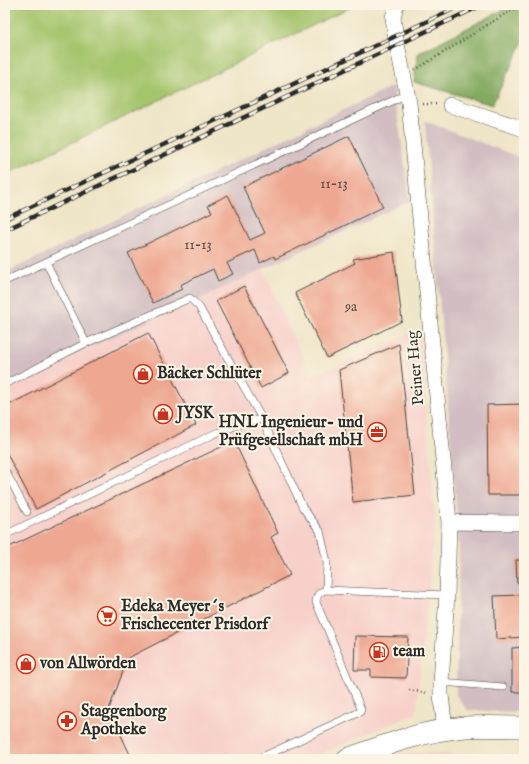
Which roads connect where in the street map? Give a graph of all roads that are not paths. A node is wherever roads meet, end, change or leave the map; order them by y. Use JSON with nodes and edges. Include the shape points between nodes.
{"nodes":[{"id":1,"x":396,"y":5,"type":"edge"},
{"id":2,"x":408,"y":98,"type":"junction"},
{"id":3,"x":450,"y":105,"type":"road end"},
{"id":4,"x":524,"y":129,"type":"edge"},
{"id":5,"x":46,"y":262,"type":"junction"},
{"id":6,"x":5,"y":282,"type":"edge"},
{"id":7,"x":86,"y":343,"type":"junction"},
{"id":8,"x":5,"y":384,"type":"edge"},
{"id":9,"x":262,"y":419,"type":"junction"},
{"id":10,"x":5,"y":470,"type":"edge"},
{"id":11,"x":27,"y":512,"type":"dead end"},
{"id":12,"x":449,"y":522,"type":"junction"},
{"id":13,"x":524,"y":523,"type":"edge"},
{"id":14,"x":5,"y":535,"type":"edge"},
{"id":15,"x":326,"y":590,"type":"junction"},
{"id":16,"x":447,"y":595,"type":"junction"},
{"id":17,"x":503,"y":687,"type":"dead end"},
{"id":18,"x":441,"y":689,"type":"junction"},
{"id":19,"x":524,"y":727,"type":"edge"},
{"id":20,"x":445,"y":730,"type":"junction"},
{"id":21,"x":258,"y":759,"type":"edge"},
{"id":22,"x":348,"y":759,"type":"edge"}],
"edges":[{"from":1,"to":2,"type":"street","name":"Peiner Hag","via":[[393,18]]},
{"from":2,"to":5,"type":"lane"},
{"from":2,"to":12,"type":"street","name":"Peiner Hag"},
{"from":3,"to":4,"type":"street"},
{"from":5,"to":6,"type":"lane"},
{"from":5,"to":7,"type":"lane"},
{"from":7,"to":8,"type":"lane"},
{"from":7,"to":9,"type":"lane","via":[[190,298],[199,307]]},
{"from":9,"to":14,"type":"lane","via":[[214,434]]},
{"from":9,"to":15,"type":"lane","via":[[304,508],[320,531],[327,562]]},
{"from":10,"to":11,"type":"lane"},
{"from":12,"to":13,"type":"street"},
{"from":12,"to":16,"type":"street","name":"Peiner Hag"},
{"from":15,"to":16,"type":"lane"},
{"from":15,"to":21,"type":"lane","via":[[317,595],[316,602],[361,709],[360,712]]},
{"from":16,"to":18,"type":"street","name":"Peiner Hag"},
{"from":17,"to":18,"type":"lane"},
{"from":18,"to":20,"type":"street","name":"Peiner Hag"},
{"from":19,"to":20,"type":"main road"},
{"from":20,"to":22,"type":"main road","via":[[400,740]]}]}
